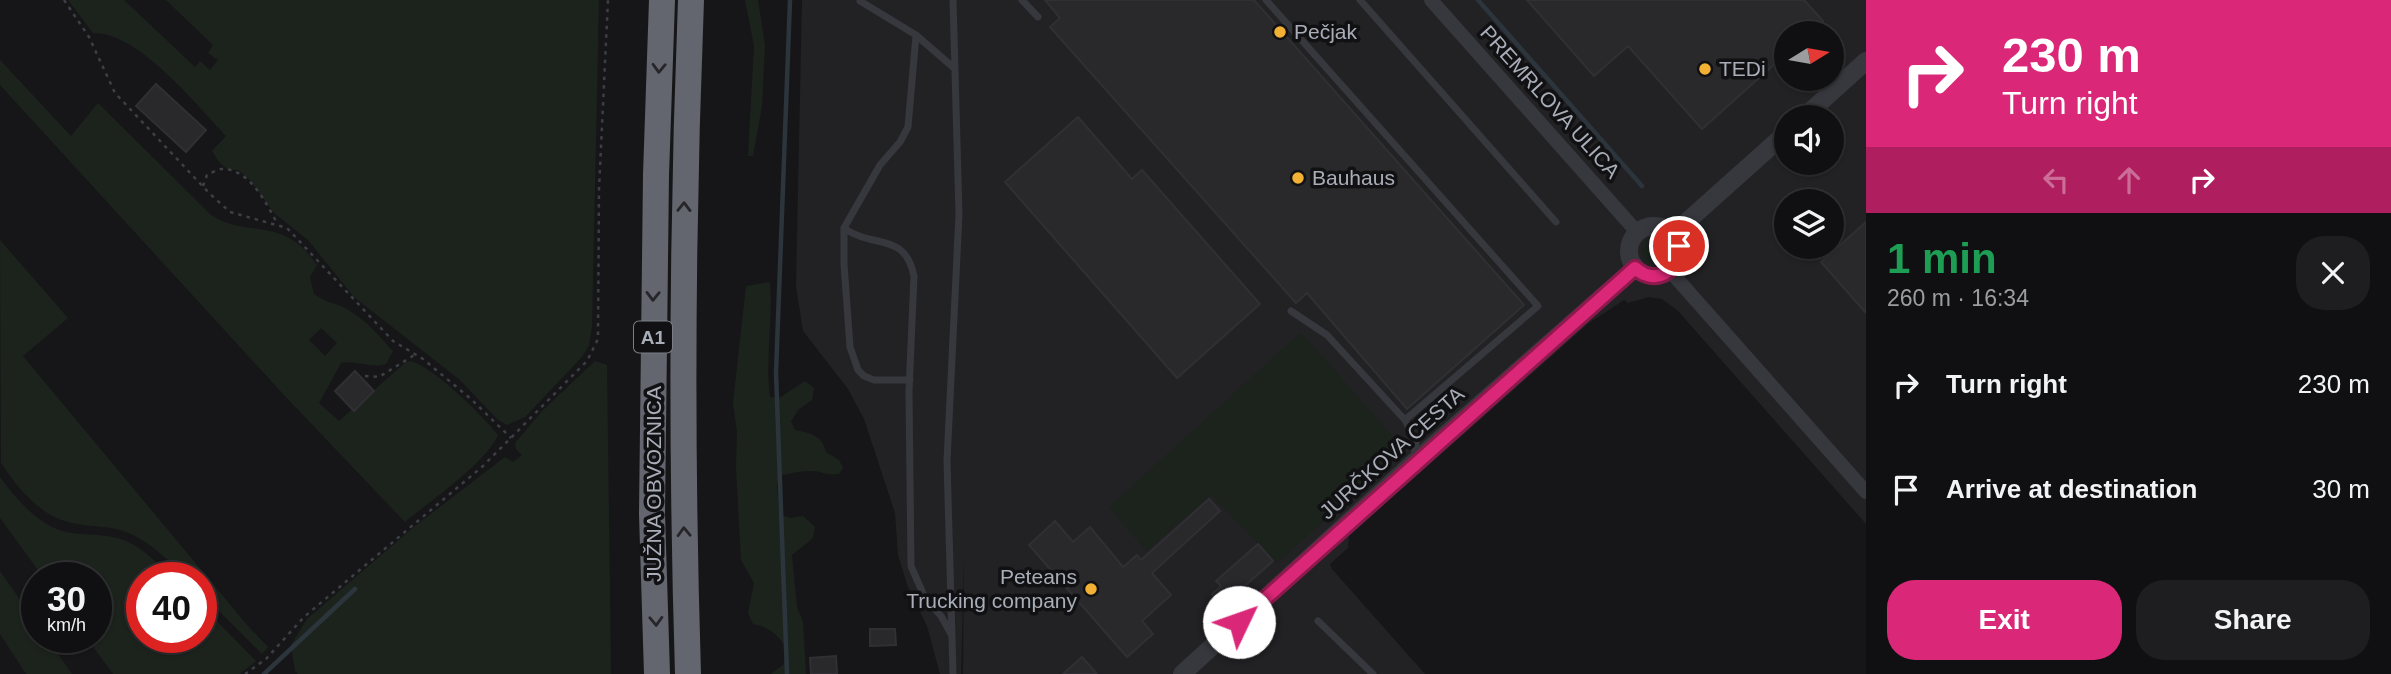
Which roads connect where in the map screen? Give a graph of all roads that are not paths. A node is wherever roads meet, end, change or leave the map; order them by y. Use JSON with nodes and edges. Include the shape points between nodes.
{"nodes":[{"id":1,"x":662,"y":0,"type":"edge"},
{"id":2,"x":691,"y":0,"type":"edge"},
{"id":3,"x":953,"y":0,"type":"edge"},
{"id":4,"x":1022,"y":0,"type":"edge"},
{"id":5,"x":1266,"y":0,"type":"edge"},
{"id":6,"x":1360,"y":0,"type":"edge"},
{"id":7,"x":1431,"y":0,"type":"edge"},
{"id":8,"x":860,"y":1,"type":"edge"},
{"id":9,"x":1038,"y":17,"type":"dead end"},
{"id":10,"x":915,"y":35,"type":"junction"},
{"id":11,"x":1866,"y":61,"type":"edge"},
{"id":12,"x":954,"y":68,"type":"junction"},
{"id":13,"x":1817,"y":105,"type":"edge"},
{"id":14,"x":1774,"y":144,"type":"edge"},
{"id":15,"x":1556,"y":222,"type":"dead end"},
{"id":16,"x":844,"y":228,"type":"junction"},
{"id":17,"x":1637,"y":232,"type":"junction"},
{"id":18,"x":1673,"y":234,"type":"junction"},
{"id":19,"x":1635,"y":268,"type":"junction"},
{"id":20,"x":1670,"y":271,"type":"junction"},
{"id":21,"x":1291,"y":312,"type":"dead end"},
{"id":22,"x":910,"y":380,"type":"junction"},
{"id":23,"x":1405,"y":421,"type":"junction"},
{"id":24,"x":1412,"y":464,"type":"junction"},
{"id":25,"x":1866,"y":492,"type":"edge"},
{"id":26,"x":1318,"y":621,"type":"dead end"},
{"id":27,"x":951,"y":634,"type":"junction"},
{"id":28,"x":657,"y":674,"type":"edge"},
{"id":29,"x":688,"y":674,"type":"edge"},
{"id":30,"x":953,"y":674,"type":"edge"},
{"id":31,"x":1182,"y":674,"type":"edge"},
{"id":32,"x":1373,"y":674,"type":"edge"}],
"edges":[{"from":1,"to":28,"type":"highway","name":"JUŽNA OBVOZNICA","number":"A1","one_way":true,"via":[[652,500]]},
{"from":29,"to":2,"type":"highway","name":"JUŽNA OBVOZNICA","number":"A1","one_way":true,"via":[[683,318]]},
{"from":3,"to":12,"type":"lane"},
{"from":4,"to":9,"type":"lane"},
{"from":5,"to":23,"type":"lane","via":[[1538,306]]},
{"from":6,"to":15,"type":"lane"},
{"from":7,"to":17,"type":"street","name":"PREMRLOVA ULICA"},
{"from":8,"to":10,"type":"lane"},
{"from":10,"to":12,"type":"lane"},
{"from":10,"to":16,"type":"lane","via":[[908,127]]},
{"from":11,"to":13,"type":"street"},
{"from":12,"to":27,"type":"lane","via":[[960,214],[947,461]]},
{"from":14,"to":18,"type":"street"},
{"from":16,"to":22,"type":"lane","via":[[902,250],[912,265]]},
{"from":16,"to":22,"type":"lane","via":[[850,347],[858,370],[874,380]]},
{"from":17,"to":18,"type":"street","via":[[1655,226]]},
{"from":17,"to":19,"type":"street","via":[[1629,249]]},
{"from":18,"to":20,"type":"street","via":[[1679,253]]},
{"from":19,"to":20,"type":"street","via":[[1652,277]]},
{"from":19,"to":24,"type":"street","name":"JURČKOVA CESTA"},
{"from":20,"to":25,"type":"street"},
{"from":21,"to":23,"type":"lane","via":[[1327,335]]},
{"from":22,"to":27,"type":"lane","via":[[911,566],[925,598]]},
{"from":23,"to":24,"type":"lane","via":[[1416,441]]},
{"from":24,"to":31,"type":"street","name":"JURČKOVA CESTA"},
{"from":26,"to":32,"type":"lane"},
{"from":27,"to":30,"type":"lane"}]}
